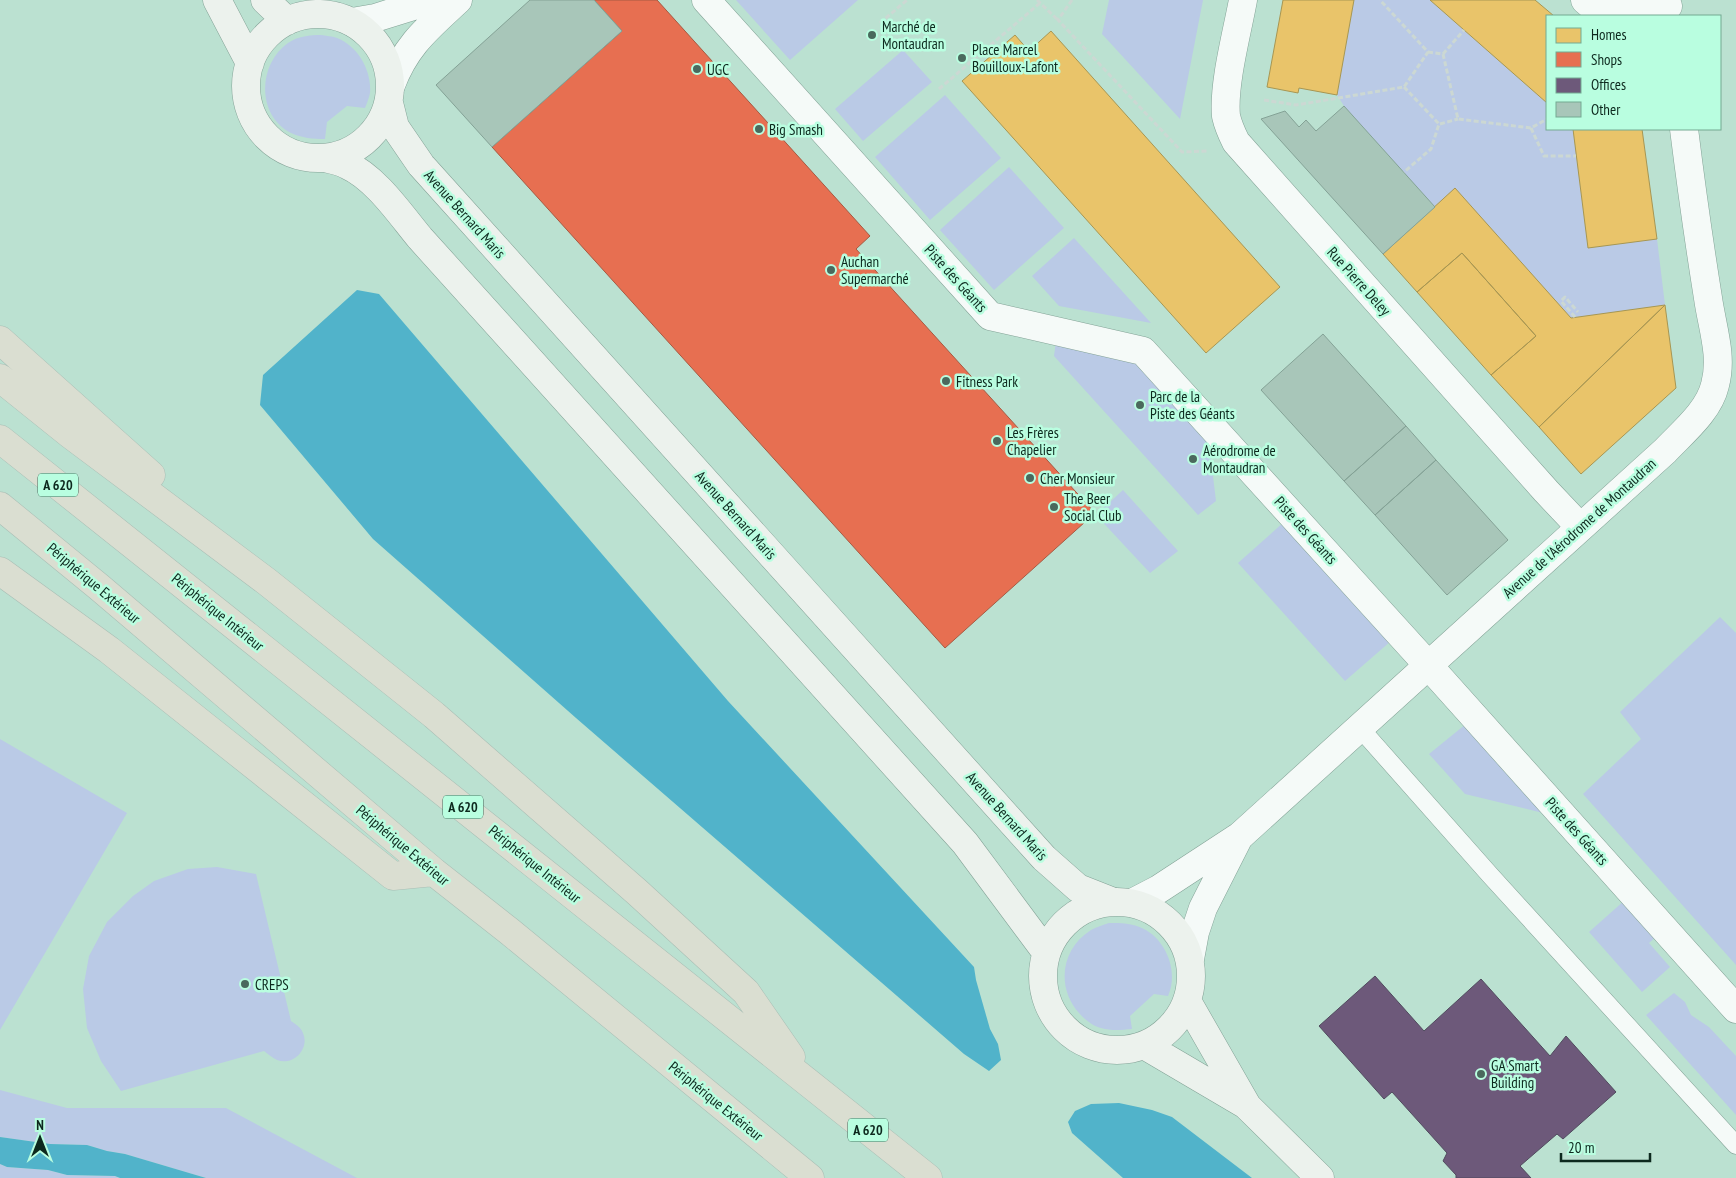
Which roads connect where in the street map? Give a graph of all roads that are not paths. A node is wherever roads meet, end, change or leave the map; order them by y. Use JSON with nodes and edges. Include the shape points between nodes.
{"nodes":[{"id":1,"x":217,"y":0,"type":"edge"},
{"id":2,"x":265,"y":0,"type":"edge"},
{"id":3,"x":433,"y":0,"type":"edge"},
{"id":4,"x":458,"y":0,"type":"edge"},
{"id":5,"x":706,"y":0,"type":"edge"},
{"id":6,"x":1244,"y":0,"type":"edge"},
{"id":7,"x":1585,"y":0,"type":"edge"},
{"id":8,"x":1668,"y":7,"type":"edge"},
{"id":9,"x":287,"y":21,"type":"junction"},
{"id":10,"x":352,"y":22,"type":"junction"},
{"id":11,"x":250,"y":63,"type":"junction"},
{"id":12,"x":390,"y":94,"type":"junction"},
{"id":13,"x":1684,"y":130,"type":"edge"},
{"id":14,"x":325,"y":158,"type":"junction"},
{"id":15,"x":0,"y":340,"type":"edge"},
{"id":16,"x":0,"y":378,"type":"edge"},
{"id":17,"x":0,"y":439,"type":"edge"},
{"id":18,"x":0,"y":506,"type":"edge"},
{"id":19,"x":1580,"y":527,"type":"junction"},
{"id":20,"x":0,"y":571,"type":"edge"},
{"id":21,"x":266,"y":581,"type":"junction"},
{"id":22,"x":1428,"y":665,"type":"junction"},
{"id":23,"x":1359,"y":727,"type":"junction"},
{"id":24,"x":1240,"y":836,"type":"junction"},
{"id":25,"x":434,"y":872,"type":"junction"},
{"id":26,"x":1122,"y":902,"type":"junction"},
{"id":27,"x":1046,"y":952,"type":"junction"},
{"id":28,"x":1190,"y":959,"type":"junction"},
{"id":29,"x":1187,"y":1001,"type":"junction"},
{"id":30,"x":1736,"y":1009,"type":"edge"},
{"id":31,"x":1144,"y":1046,"type":"junction"},
{"id":32,"x":809,"y":1082,"type":"junction"},
{"id":33,"x":1246,"y":1105,"type":"junction"},
{"id":34,"x":1736,"y":1145,"type":"edge"},
{"id":35,"x":810,"y":1178,"type":"edge"},
{"id":36,"x":928,"y":1178,"type":"edge"},
{"id":37,"x":1320,"y":1178,"type":"edge"}],
"edges":[{"from":1,"to":11,"type":"street"},
{"from":2,"to":9,"type":"street"},
{"from":3,"to":10,"type":"street"},
{"from":4,"to":12,"type":"street","via":[[410,49],[398,67]]},
{"from":5,"to":22,"type":"street","name":"Piste des Géants","via":[[990,316],[1143,351]]},
{"from":6,"to":19,"type":"street","name":"Rue Pierre Deley","via":[[1226,100],[1226,117],[1236,142]]},
{"from":7,"to":8,"type":"street","via":[[1599,12]]},
{"from":9,"to":10,"type":"street","via":[[320,13]]},
{"from":9,"to":11,"type":"street","via":[[270,31]]},
{"from":10,"to":12,"type":"street","via":[[368,33],[380,48],[388,66]]},
{"from":11,"to":14,"type":"street","via":[[246,80],[247,98],[262,131],[290,152]]},
{"from":12,"to":14,"type":"street","via":[[382,120],[372,135],[342,154]]},
{"from":12,"to":26,"type":"street","name":"Avenue Bernard Maris","via":[[395,127],[421,165],[1044,858],[1078,888]]},
{"from":13,"to":19,"type":"street","name":"Avenue de l'Aérodrome de Montaudran","via":[[1717,350],[1715,386],[1709,401],[1688,428]]},
{"from":14,"to":27,"type":"street","via":[[347,165],[386,196],[420,238],[965,843]]},
{"from":15,"to":21,"type":"highway"},
{"from":16,"to":21,"type":"highway"},
{"from":17,"to":32,"type":"highway","name":"Périphérique Intérieur","number":"A 620"},
{"from":18,"to":25,"type":"highway","name":"Périphérique Extérieur"},
{"from":19,"to":22,"type":"street","name":"Avenue de l'Aérodrome de Montaudran"},
{"from":20,"to":25,"type":"highway","via":[[109,650],[393,876]]},
{"from":21,"to":32,"type":"highway","via":[[434,715],[652,905],[746,992]]},
{"from":22,"to":23,"type":"street","name":"Avenue de l'Aérodrome de Montaudran"},
{"from":22,"to":30,"type":"street","name":"Piste des Géants"},
{"from":23,"to":24,"type":"street","name":"Avenue de l'Aérodrome de Montaudran"},
{"from":23,"to":34,"type":"lane"},
{"from":24,"to":26,"type":"street","name":"Avenue de l'Aérodrome de Montaudran","via":[[1159,889]]},
{"from":24,"to":28,"type":"street","name":"Avenue de l'Aérodrome de Montaudran","via":[[1203,908]]},
{"from":25,"to":35,"type":"highway","name":"Périphérique Extérieur"},
{"from":26,"to":27,"type":"street","via":[[1090,906],[1071,917],[1056,933]]},
{"from":26,"to":28,"type":"street","via":[[1152,910],[1169,923],[1182,940]]},
{"from":27,"to":31,"type":"street","via":[[1042,973],[1044,994],[1052,1013],[1065,1030],[1082,1042],[1102,1049]]},
{"from":28,"to":29,"type":"street","via":[[1192,980]]},
{"from":29,"to":31,"type":"street","via":[[1170,1028]]},
{"from":29,"to":33,"type":"street"},
{"from":31,"to":33,"type":"street"},
{"from":32,"to":36,"type":"highway","name":"Périphérique Intérieur","number":"A 620"},
{"from":33,"to":37,"type":"street"}]}
